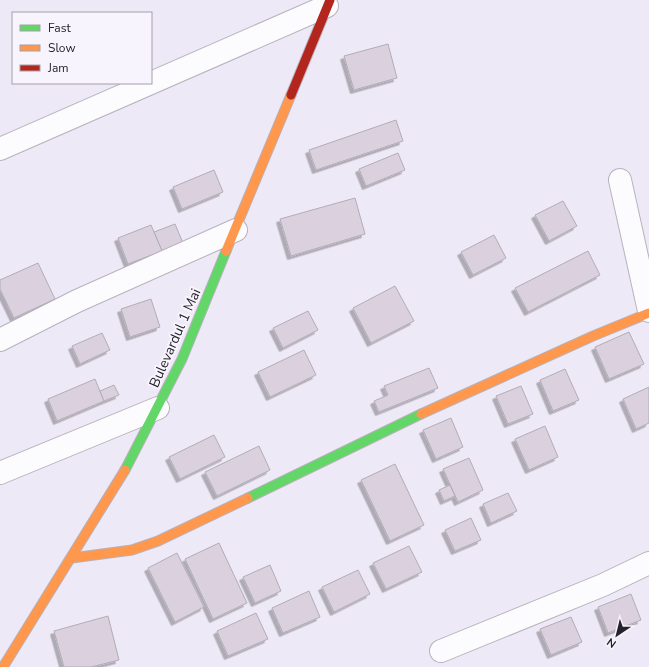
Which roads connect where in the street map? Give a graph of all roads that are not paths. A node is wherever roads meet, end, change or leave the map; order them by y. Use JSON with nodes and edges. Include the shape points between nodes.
{"nodes":[{"id":1,"x":329,"y":3,"type":"edge"},
{"id":2,"x":152,"y":82,"type":"edge"},
{"id":3,"x":146,"y":84,"type":"edge"},
{"id":4,"x":0,"y":149,"type":"edge"},
{"id":5,"x":620,"y":180,"type":"dead end"},
{"id":6,"x":236,"y":230,"type":"junction"},
{"id":7,"x":649,"y":312,"type":"edge"},
{"id":8,"x":0,"y":340,"type":"edge"},
{"id":9,"x":158,"y":408,"type":"junction"},
{"id":10,"x":0,"y":473,"type":"edge"},
{"id":11,"x":72,"y":558,"type":"junction"},
{"id":12,"x":649,"y":563,"type":"edge"},
{"id":13,"x":441,"y":651,"type":"dead end"},
{"id":14,"x":3,"y":667,"type":"edge"}],
"edges":[{"from":1,"to":2,"type":"street"},
{"from":1,"to":6,"type":"main road","name":"Bulevardul 1 Mai"},
{"from":3,"to":4,"type":"street"},
{"from":5,"to":7,"type":"street"},
{"from":6,"to":8,"type":"street"},
{"from":6,"to":9,"type":"main road","name":"Bulevardul 1 Mai","via":[[182,359]]},
{"from":7,"to":11,"type":"main road","via":[[461,395],[158,541],[132,550]]},
{"from":9,"to":10,"type":"street"},
{"from":9,"to":11,"type":"main road","name":"Bulevardul 1 Mai","via":[[127,468]]},
{"from":11,"to":14,"type":"main road","name":"Bulevardul 1 Mai"},
{"from":12,"to":13,"type":"street","via":[[603,585]]}]}
